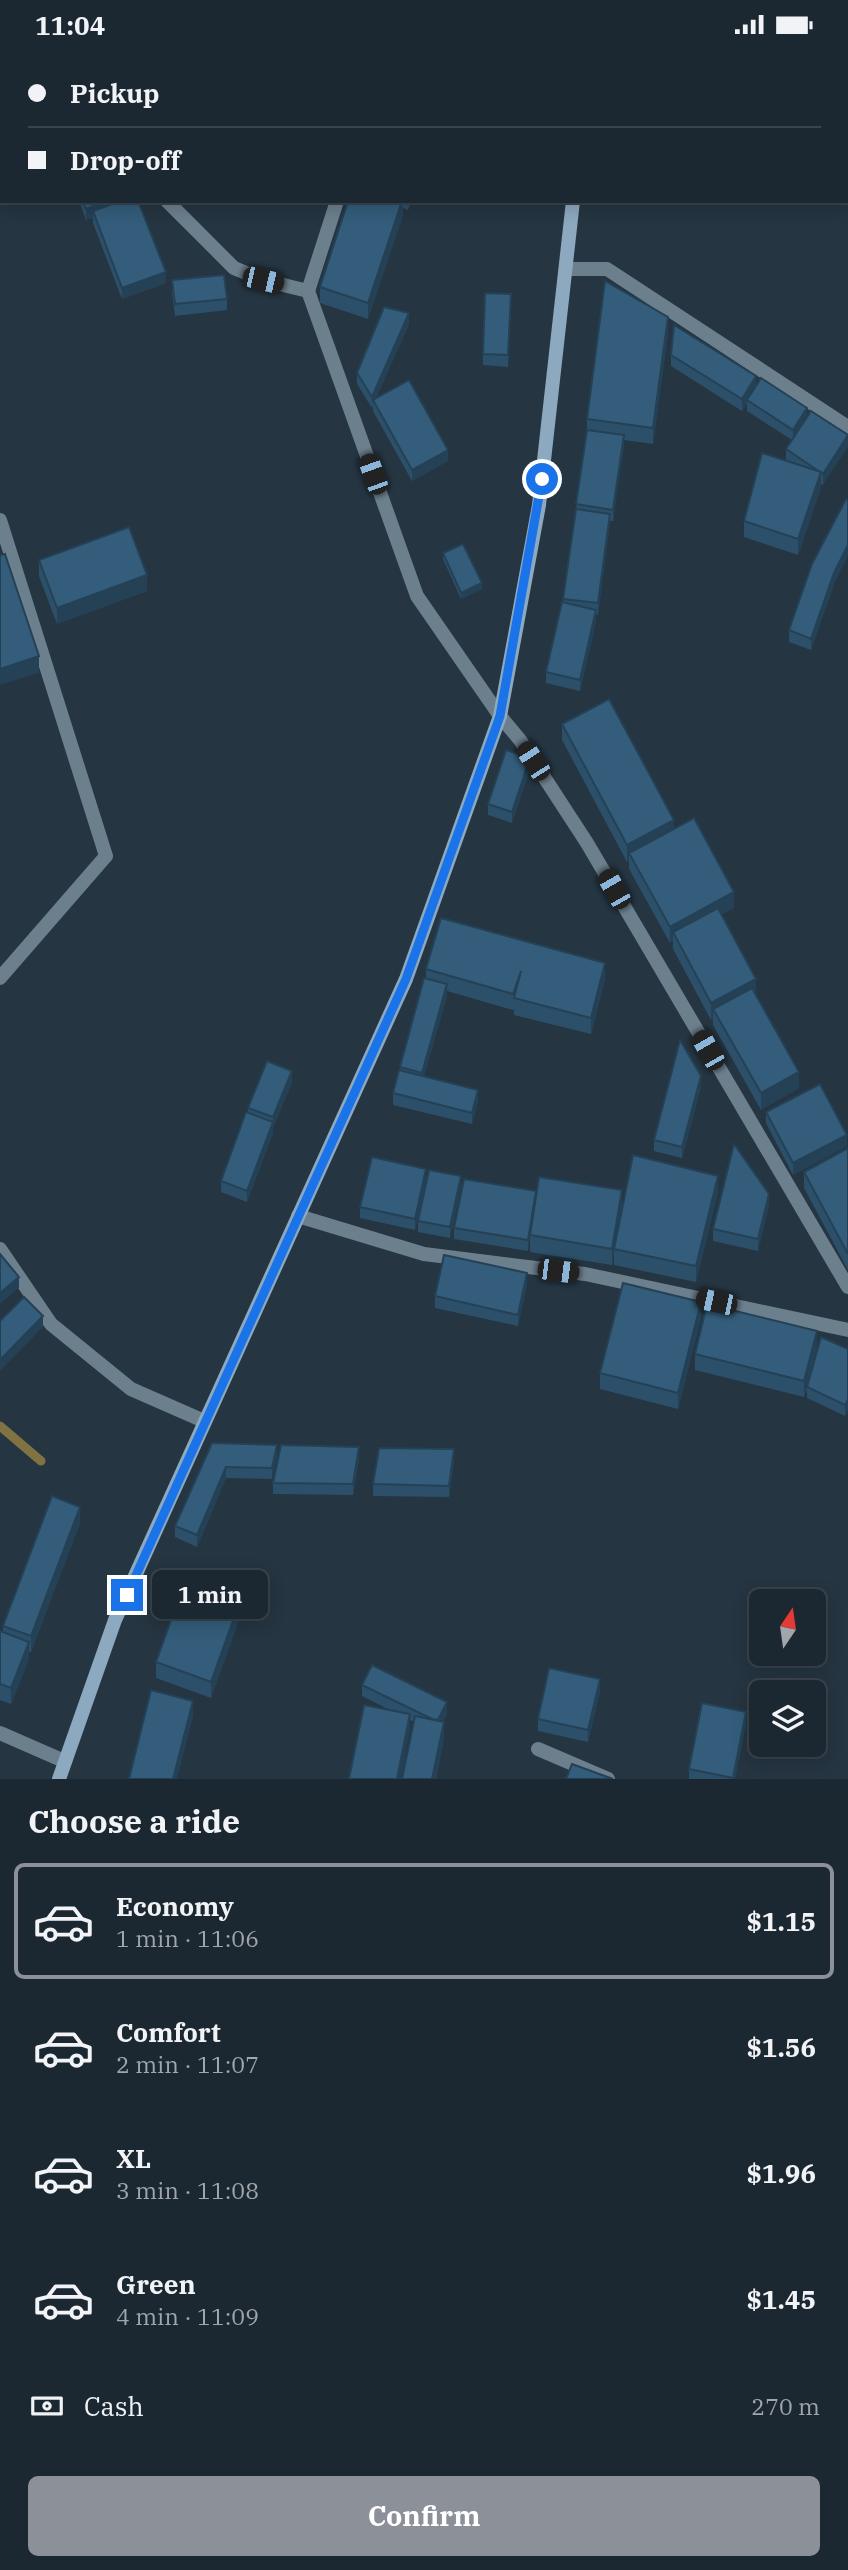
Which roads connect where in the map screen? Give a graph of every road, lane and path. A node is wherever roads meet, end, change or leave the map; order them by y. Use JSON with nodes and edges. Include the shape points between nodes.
{"nodes":[{"id":1,"x":169,"y":203,"type":"edge"},
{"id":2,"x":336,"y":203,"type":"edge"},
{"id":3,"x":573,"y":203,"type":"edge"},
{"id":4,"x":566,"y":269,"type":"junction"},
{"id":5,"x":308,"y":291,"type":"junction"},
{"id":6,"x":848,"y":427,"type":"edge"},
{"id":7,"x":0,"y":520,"type":"edge"},
{"id":8,"x":500,"y":716,"type":"junction"},
{"id":9,"x":0,"y":978,"type":"edge"},
{"id":10,"x":298,"y":1216,"type":"junction"},
{"id":11,"x":0,"y":1249,"type":"edge"},
{"id":12,"x":848,"y":1287,"type":"edge"},
{"id":13,"x":848,"y":1330,"type":"edge"},
{"id":14,"x":204,"y":1421,"type":"junction"},
{"id":15,"x":0,"y":1733,"type":"edge"},
{"id":16,"x":538,"y":1749,"type":"dead end"},
{"id":17,"x":64,"y":1761,"type":"junction"},
{"id":18,"x":59,"y":1779,"type":"edge"},
{"id":19,"x":608,"y":1779,"type":"edge"}],
"edges":[{"from":1,"to":5,"type":"street","via":[[234,268]]},
{"from":2,"to":5,"type":"street"},
{"from":3,"to":4,"type":"main road"},
{"from":4,"to":6,"type":"street","via":[[607,269]]},
{"from":4,"to":8,"type":"main road","via":[[539,505]]},
{"from":5,"to":8,"type":"street","via":[[416,596]]},
{"from":7,"to":9,"type":"street","via":[[106,856]]},
{"from":8,"to":10,"type":"main road","via":[[406,979]]},
{"from":8,"to":12,"type":"street","via":[[587,843]]},
{"from":10,"to":13,"type":"street","via":[[424,1254],[585,1274]]},
{"from":10,"to":14,"type":"main road"},
{"from":11,"to":14,"type":"street","via":[[51,1324],[131,1389]]},
{"from":14,"to":17,"type":"main road","via":[[116,1620]]},
{"from":15,"to":17,"type":"street"},
{"from":16,"to":19,"type":"street"},
{"from":17,"to":18,"type":"main road"}]}
